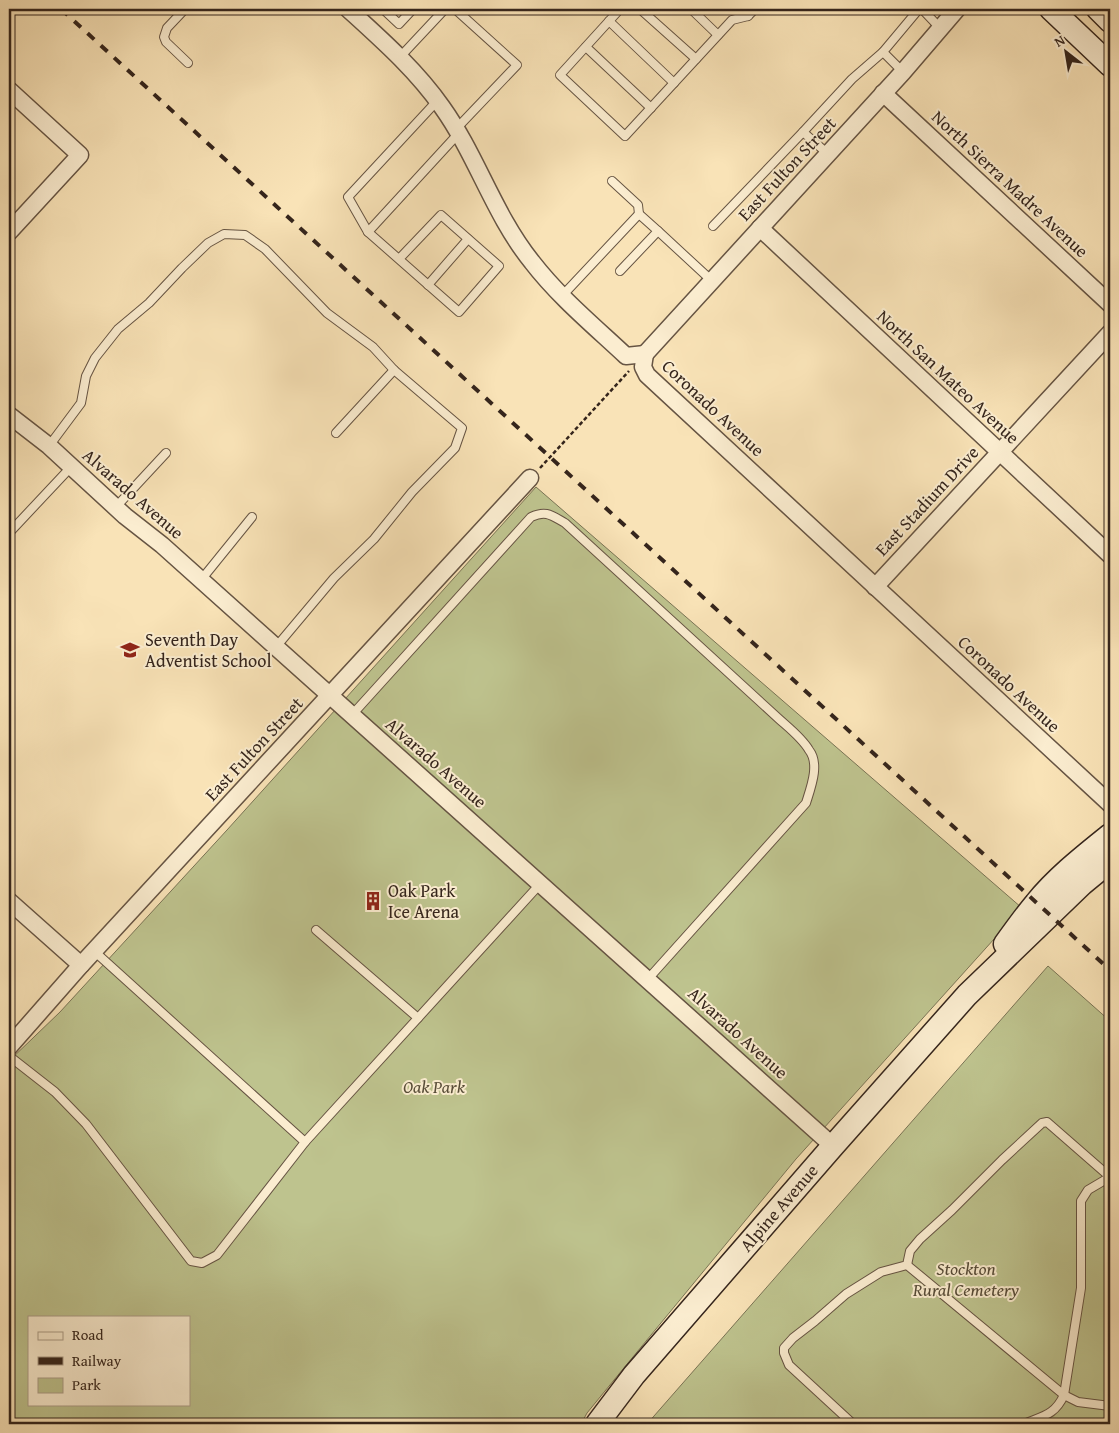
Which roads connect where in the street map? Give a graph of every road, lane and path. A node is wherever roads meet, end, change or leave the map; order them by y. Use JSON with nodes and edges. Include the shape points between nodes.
{"nodes":[{"id":1,"x":185,"y":9,"type":"edge"},
{"id":2,"x":348,"y":9,"type":"edge"},
{"id":3,"x":383,"y":9,"type":"edge"},
{"id":4,"x":413,"y":9,"type":"edge"},
{"id":5,"x":445,"y":9,"type":"edge"},
{"id":6,"x":455,"y":9,"type":"edge"},
{"id":7,"x":620,"y":9,"type":"edge"},
{"id":8,"x":640,"y":9,"type":"edge"},
{"id":9,"x":691,"y":9,"type":"edge"},
{"id":10,"x":740,"y":9,"type":"edge"},
{"id":11,"x":755,"y":9,"type":"edge"},
{"id":12,"x":921,"y":9,"type":"edge"},
{"id":13,"x":957,"y":9,"type":"edge"},
{"id":14,"x":1051,"y":9,"type":"edge"},
{"id":15,"x":1098,"y":9,"type":"edge"},
{"id":16,"x":748,"y":16,"type":"junction"},
{"id":17,"x":609,"y":21,"type":"junction"},
{"id":18,"x":1110,"y":21,"type":"edge"},
{"id":19,"x":940,"y":28,"type":"junction"},
{"id":20,"x":718,"y":35,"type":"junction"},
{"id":21,"x":586,"y":48,"type":"junction"},
{"id":22,"x":883,"y":52,"type":"junction"},
{"id":23,"x":400,"y":57,"type":"junction"},
{"id":24,"x":696,"y":59,"type":"junction"},
{"id":25,"x":188,"y":63,"type":"dead end"},
{"id":26,"x":1110,"y":65,"type":"edge"},
{"id":27,"x":903,"y":72,"type":"junction"},
{"id":28,"x":674,"y":83,"type":"junction"},
{"id":29,"x":9,"y":90,"type":"edge"},
{"id":30,"x":883,"y":93,"type":"junction"},
{"id":31,"x":437,"y":101,"type":"junction"},
{"id":32,"x":651,"y":108,"type":"junction"},
{"id":33,"x":457,"y":132,"type":"junction"},
{"id":34,"x":803,"y":132,"type":"junction"},
{"id":35,"x":828,"y":154,"type":"junction"},
{"id":36,"x":612,"y":181,"type":"dead end"},
{"id":37,"x":639,"y":214,"type":"junction"},
{"id":38,"x":713,"y":226,"type":"dead end"},
{"id":39,"x":760,"y":228,"type":"junction"},
{"id":40,"x":658,"y":231,"type":"junction"},
{"id":41,"x":9,"y":232,"type":"edge"},
{"id":42,"x":368,"y":232,"type":"junction"},
{"id":43,"x":468,"y":239,"type":"junction"},
{"id":44,"x":399,"y":259,"type":"junction"},
{"id":45,"x":620,"y":271,"type":"dead end"},
{"id":46,"x":711,"y":280,"type":"junction"},
{"id":47,"x":428,"y":285,"type":"junction"},
{"id":48,"x":562,"y":296,"type":"junction"},
{"id":49,"x":1110,"y":304,"type":"edge"},
{"id":50,"x":1110,"y":333,"type":"edge"},
{"id":51,"x":645,"y":354,"type":"junction"},
{"id":52,"x":394,"y":370,"type":"junction"},
{"id":53,"x":9,"y":415,"type":"edge"},
{"id":54,"x":336,"y":433,"type":"dead end"},
{"id":55,"x":48,"y":446,"type":"junction"},
{"id":56,"x":999,"y":452,"type":"junction"},
{"id":57,"x":166,"y":453,"type":"dead end"},
{"id":58,"x":70,"y":467,"type":"junction"},
{"id":59,"x":530,"y":478,"type":"joint"},
{"id":60,"x":115,"y":508,"type":"junction"},
{"id":61,"x":252,"y":517,"type":"dead end"},
{"id":62,"x":9,"y":533,"type":"edge"},
{"id":63,"x":1110,"y":555,"type":"edge"},
{"id":64,"x":201,"y":580,"type":"junction"},
{"id":65,"x":875,"y":587,"type":"junction"},
{"id":66,"x":276,"y":647,"type":"junction"},
{"id":67,"x":330,"y":697,"type":"junction"},
{"id":68,"x":351,"y":716,"type":"junction"},
{"id":69,"x":1110,"y":804,"type":"edge"},
{"id":70,"x":1110,"y":835,"type":"edge"},
{"id":71,"x":1110,"y":862,"type":"edge"},
{"id":72,"x":541,"y":883,"type":"junction"},
{"id":73,"x":9,"y":901,"type":"edge"},
{"id":74,"x":316,"y":930,"type":"dead end"},
{"id":75,"x":94,"y":950,"type":"junction"},
{"id":76,"x":81,"y":965,"type":"junction"},
{"id":77,"x":648,"y":979,"type":"junction"},
{"id":78,"x":967,"y":995,"type":"junction"},
{"id":79,"x":418,"y":1018,"type":"junction"},
{"id":80,"x":9,"y":1047,"type":"edge"},
{"id":81,"x":9,"y":1056,"type":"edge"},
{"id":82,"x":305,"y":1142,"type":"junction"},
{"id":83,"x":833,"y":1146,"type":"junction"},
{"id":84,"x":1110,"y":1177,"type":"edge"},
{"id":85,"x":907,"y":1265,"type":"junction"},
{"id":86,"x":1064,"y":1395,"type":"junction"},
{"id":87,"x":1110,"y":1406,"type":"edge"},
{"id":88,"x":597,"y":1424,"type":"edge"},
{"id":89,"x":854,"y":1424,"type":"edge"},
{"id":90,"x":1024,"y":1424,"type":"edge"}],
"edges":[{"from":1,"to":25,"type":"lane","via":[[166,28],[164,37]]},
{"from":2,"to":23,"type":"street","name":"Coronado Avenue"},
{"from":3,"to":4,"type":"lane","via":[[399,24]]},
{"from":5,"to":23,"type":"lane"},
{"from":6,"to":33,"type":"lane","via":[[517,65]]},
{"from":7,"to":17,"type":"lane"},
{"from":8,"to":24,"type":"lane"},
{"from":9,"to":20,"type":"lane"},
{"from":10,"to":16,"type":"lane"},
{"from":11,"to":16,"type":"lane"},
{"from":12,"to":19,"type":"lane"},
{"from":12,"to":22,"type":"lane"},
{"from":13,"to":19,"type":"street","name":"East Fulton Street"},
{"from":14,"to":26,"type":"street"},
{"from":15,"to":18,"type":"street"},
{"from":16,"to":20,"type":"lane","via":[[732,20]]},
{"from":17,"to":21,"type":"lane"},
{"from":17,"to":28,"type":"lane"},
{"from":19,"to":27,"type":"street","name":"East Fulton Street"},
{"from":20,"to":24,"type":"lane"},
{"from":21,"to":32,"type":"lane"},
{"from":21,"to":32,"type":"lane","via":[[560,76],[603,116],[625,136]]},
{"from":22,"to":27,"type":"lane"},
{"from":22,"to":34,"type":"lane","via":[[852,79]]},
{"from":23,"to":31,"type":"street","name":"Coronado Avenue"},
{"from":24,"to":28,"type":"lane"},
{"from":27,"to":30,"type":"street","name":"East Fulton Street"},
{"from":28,"to":32,"type":"lane"},
{"from":29,"to":41,"type":"street","via":[[80,155]]},
{"from":30,"to":35,"type":"street","name":"East Fulton Street"},
{"from":30,"to":49,"type":"street","name":"North Sierra Madre Avenue"},
{"from":31,"to":33,"type":"street","name":"Coronado Avenue"},
{"from":31,"to":42,"type":"lane","via":[[348,197]]},
{"from":33,"to":42,"type":"lane"},
{"from":33,"to":48,"type":"street","name":"Coronado Avenue","via":[[510,232]]},
{"from":34,"to":35,"type":"lane"},
{"from":34,"to":38,"type":"lane"},
{"from":35,"to":39,"type":"street","name":"East Fulton Street"},
{"from":36,"to":37,"type":"lane","via":[[638,205]]},
{"from":37,"to":40,"type":"lane"},
{"from":37,"to":48,"type":"lane"},
{"from":39,"to":46,"type":"street","name":"East Fulton Street"},
{"from":39,"to":56,"type":"street","name":"North San Mateo Avenue"},
{"from":40,"to":45,"type":"lane"},
{"from":40,"to":46,"type":"lane"},
{"from":42,"to":44,"type":"lane"},
{"from":43,"to":44,"type":"lane","via":[[441,215]]},
{"from":43,"to":47,"type":"lane"},
{"from":43,"to":47,"type":"lane","via":[[499,266],[459,312]]},
{"from":44,"to":47,"type":"lane"},
{"from":46,"to":51,"type":"street","name":"East Fulton Street"},
{"from":48,"to":51,"type":"street","name":"Coronado Avenue","via":[[626,356]]},
{"from":50,"to":56,"type":"street","name":"East Stadium Drive"},
{"from":51,"to":59,"type":"path"},
{"from":51,"to":65,"type":"street","name":"Coronado Avenue","via":[[643,367],[647,375]]},
{"from":52,"to":54,"type":"lane"},
{"from":52,"to":55,"type":"lane","via":[[373,347],[327,313],[265,249],[245,235],[224,234],[208,243],[150,303],[118,329],[95,358],[86,376],[81,403]]},
{"from":52,"to":66,"type":"lane","via":[[462,428],[455,448],[412,492],[374,539],[334,578]]},
{"from":53,"to":55,"type":"street","name":"Alvarado Avenue"},
{"from":55,"to":58,"type":"street","name":"Alvarado Avenue"},
{"from":56,"to":63,"type":"street","name":"North San Mateo Avenue"},
{"from":56,"to":65,"type":"street","name":"East Stadium Drive"},
{"from":57,"to":60,"type":"lane"},
{"from":58,"to":60,"type":"street","name":"Alvarado Avenue"},
{"from":58,"to":62,"type":"lane"},
{"from":59,"to":67,"type":"street","name":"East Fulton Street"},
{"from":60,"to":64,"type":"street","name":"Alvarado Avenue"},
{"from":61,"to":64,"type":"lane"},
{"from":64,"to":66,"type":"street","name":"Alvarado Avenue"},
{"from":65,"to":69,"type":"street","name":"Coronado Avenue"},
{"from":66,"to":67,"type":"street","name":"Alvarado Avenue"},
{"from":67,"to":68,"type":"street","name":"Alvarado Avenue"},
{"from":67,"to":75,"type":"street","name":"East Fulton Street"},
{"from":68,"to":72,"type":"street","name":"Alvarado Avenue"},
{"from":68,"to":77,"type":"lane","via":[[525,523],[539,514],[548,514],[565,523],[779,718],[810,750],[814,765],[806,803]]},
{"from":70,"to":78,"type":"street","name":"Alpine Avenue","via":[[1077,861],[1036,902]]},
{"from":71,"to":78,"type":"street","name":"Alpine Avenue","via":[[1082,884]]},
{"from":72,"to":77,"type":"street","name":"Alvarado Avenue"},
{"from":72,"to":79,"type":"lane"},
{"from":73,"to":76,"type":"street"},
{"from":74,"to":79,"type":"lane"},
{"from":75,"to":76,"type":"street","name":"East Fulton Street"},
{"from":75,"to":82,"type":"lane"},
{"from":76,"to":80,"type":"street","name":"East Fulton Street"},
{"from":77,"to":83,"type":"street","name":"Alvarado Avenue"},
{"from":78,"to":83,"type":"street","name":"Alpine Avenue"},
{"from":79,"to":82,"type":"lane"},
{"from":81,"to":82,"type":"lane","via":[[55,1092],[86,1124],[191,1261],[202,1263],[217,1255]]},
{"from":83,"to":88,"type":"street","name":"Alpine Avenue","via":[[634,1375]]},
{"from":84,"to":85,"type":"lane","via":[[1047,1122],[1042,1123],[920,1239],[910,1251]]},
{"from":84,"to":86,"type":"lane","via":[[1088,1190],[1081,1201],[1081,1288]]},
{"from":85,"to":86,"type":"lane"},
{"from":85,"to":89,"type":"lane","via":[[881,1272],[846,1294],[784,1348],[790,1365]]},
{"from":86,"to":87,"type":"lane","via":[[1078,1402]]},
{"from":86,"to":90,"type":"lane","via":[[1053,1411]]}]}
